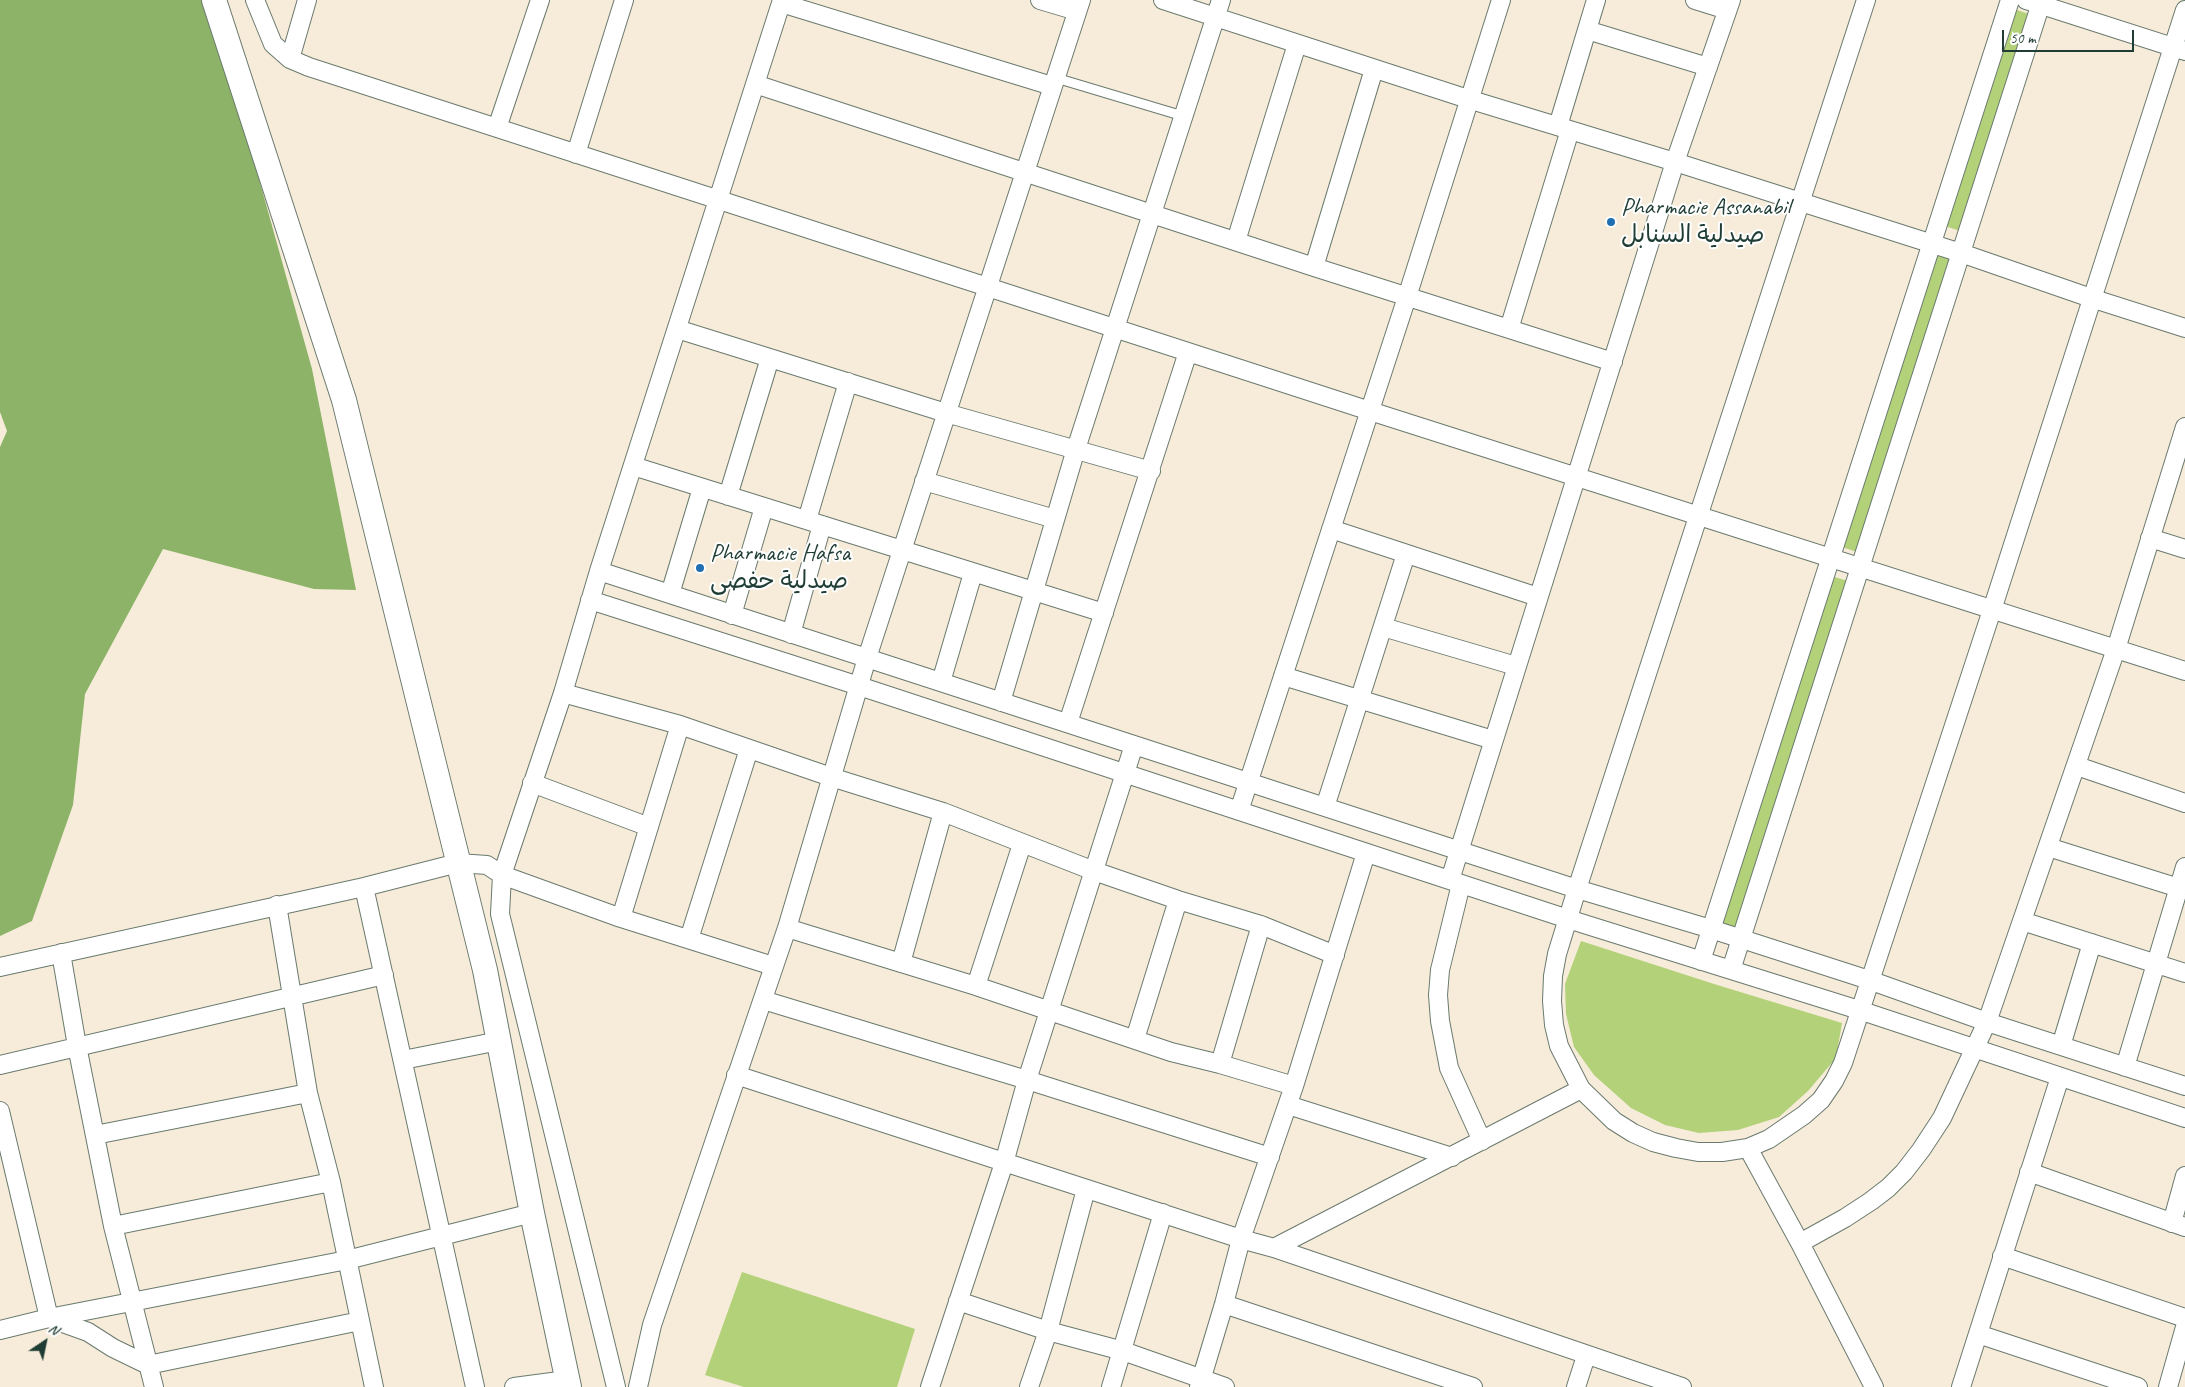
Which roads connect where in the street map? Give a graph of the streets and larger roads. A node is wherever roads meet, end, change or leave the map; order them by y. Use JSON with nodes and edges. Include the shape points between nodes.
{"nodes":[{"id":1,"x":214,"y":0,"type":"edge"},
{"id":2,"x":255,"y":0,"type":"edge"},
{"id":3,"x":307,"y":0,"type":"edge"},
{"id":4,"x":540,"y":0,"type":"edge"},
{"id":5,"x":624,"y":0,"type":"edge"},
{"id":6,"x":1040,"y":0,"type":"edge"},
{"id":7,"x":1163,"y":0,"type":"edge"},
{"id":8,"x":1221,"y":0,"type":"edge"},
{"id":9,"x":1501,"y":0,"type":"edge"},
{"id":10,"x":1596,"y":0,"type":"edge"},
{"id":11,"x":1695,"y":0,"type":"edge"},
{"id":12,"x":1866,"y":0,"type":"edge"},
{"id":13,"x":2010,"y":0,"type":"edge"},
{"id":14,"x":781,"y":1,"type":"edge"},
{"id":15,"x":2037,"y":2,"type":"edge"},
{"id":16,"x":1729,"y":5,"type":"edge"},
{"id":17,"x":1079,"y":6,"type":"edge"},
{"id":18,"x":2185,"y":10,"type":"edge"},
{"id":19,"x":1215,"y":17,"type":"junction"},
{"id":20,"x":1587,"y":30,"type":"junction"},
{"id":21,"x":1297,"y":44,"type":"junction"},
{"id":22,"x":2179,"y":49,"type":"edge"},
{"id":23,"x":290,"y":59,"type":"junction"},
{"id":24,"x":1708,"y":67,"type":"junction"},
{"id":25,"x":1374,"y":69,"type":"junction"},
{"id":26,"x":1054,"y":82,"type":"junction"},
{"id":27,"x":755,"y":84,"type":"junction"},
{"id":28,"x":1468,"y":99,"type":"junction"},
{"id":29,"x":497,"y":128,"type":"junction"},
{"id":30,"x":1564,"y":128,"type":"junction"},
{"id":31,"x":576,"y":154,"type":"junction"},
{"id":32,"x":1675,"y":162,"type":"junction"},
{"id":33,"x":1024,"y":173,"type":"junction"},
{"id":34,"x":718,"y":200,"type":"junction"},
{"id":35,"x":1799,"y":202,"type":"junction"},
{"id":36,"x":1151,"y":214,"type":"junction"},
{"id":37,"x":1236,"y":242,"type":"junction"},
{"id":38,"x":1931,"y":244,"type":"junction"},
{"id":39,"x":1961,"y":253,"type":"junction"},
{"id":40,"x":1314,"y":267,"type":"junction"},
{"id":41,"x":988,"y":287,"type":"junction"},
{"id":42,"x":1407,"y":297,"type":"junction"},
{"id":43,"x":2091,"y":298,"type":"junction"},
{"id":44,"x":1114,"y":328,"type":"junction"},
{"id":45,"x":2185,"y":328,"type":"edge"},
{"id":46,"x":676,"y":329,"type":"junction"},
{"id":47,"x":1509,"y":329,"type":"junction"},
{"id":48,"x":1188,"y":352,"type":"junction"},
{"id":49,"x":770,"y":358,"type":"junction"},
{"id":50,"x":1613,"y":362,"type":"junction"},
{"id":51,"x":848,"y":382,"type":"junction"},
{"id":52,"x":1370,"y":411,"type":"junction"},
{"id":53,"x":946,"y":413,"type":"junction"},
{"id":54,"x":2185,"y":427,"type":"edge"},
{"id":55,"x":1076,"y":449,"type":"junction"},
{"id":56,"x":632,"y":466,"type":"junction"},
{"id":57,"x":1151,"y":471,"type":"junction"},
{"id":58,"x":1576,"y":478,"type":"junction"},
{"id":59,"x":924,"y":481,"type":"junction"},
{"id":60,"x":702,"y":488,"type":"junction"},
{"id":61,"x":728,"y":496,"type":"junction"},
{"id":62,"x":764,"y":507,"type":"junction"},
{"id":63,"x":1698,"y":517,"type":"junction"},
{"id":64,"x":1055,"y":519,"type":"junction"},
{"id":65,"x":814,"y":523,"type":"junction"},
{"id":66,"x":1331,"y":529,"type":"junction"},
{"id":67,"x":2150,"y":538,"type":"junction"},
{"id":68,"x":2185,"y":549,"type":"edge"},
{"id":69,"x":902,"y":550,"type":"junction"},
{"id":70,"x":1406,"y":554,"type":"junction"},
{"id":71,"x":1829,"y":558,"type":"junction"},
{"id":72,"x":1859,"y":568,"type":"junction"},
{"id":73,"x":599,"y":571,"type":"junction"},
{"id":74,"x":973,"y":572,"type":"junction"},
{"id":75,"x":1034,"y":592,"type":"junction"},
{"id":76,"x":670,"y":594,"type":"junction"},
{"id":77,"x":1538,"y":597,"type":"junction"},
{"id":78,"x":590,"y":600,"type":"junction"},
{"id":79,"x":1992,"y":610,"type":"junction"},
{"id":80,"x":1104,"y":613,"type":"junction"},
{"id":81,"x":732,"y":614,"type":"junction"},
{"id":82,"x":1383,"y":627,"type":"junction"},
{"id":83,"x":791,"y":634,"type":"junction"},
{"id":84,"x":2116,"y":649,"type":"junction"},
{"id":85,"x":867,"y":658,"type":"junction"},
{"id":86,"x":1516,"y":666,"type":"junction"},
{"id":87,"x":2185,"y":671,"type":"edge"},
{"id":88,"x":1283,"y":676,"type":"junction"},
{"id":89,"x":941,"y":682,"type":"junction"},
{"id":90,"x":859,"y":686,"type":"junction"},
{"id":91,"x":563,"y":693,"type":"junction"},
{"id":92,"x":1360,"y":700,"type":"junction"},
{"id":93,"x":1001,"y":702,"type":"junction"},
{"id":94,"x":1068,"y":724,"type":"junction"},
{"id":95,"x":680,"y":725,"type":"junction"},
{"id":96,"x":1493,"y":740,"type":"junction"},
{"id":97,"x":1134,"y":745,"type":"junction"},
{"id":98,"x":749,"y":749,"type":"junction"},
{"id":99,"x":2076,"y":766,"type":"junction"},
{"id":100,"x":1125,"y":773,"type":"junction"},
{"id":101,"x":831,"y":777,"type":"junction"},
{"id":102,"x":1249,"y":782,"type":"junction"},
{"id":103,"x":532,"y":783,"type":"junction"},
{"id":104,"x":2185,"y":803,"type":"edge"},
{"id":105,"x":1326,"y":808,"type":"junction"},
{"id":106,"x":1239,"y":811,"type":"junction"},
{"id":107,"x":943,"y":812,"type":"junction"},
{"id":108,"x":649,"y":827,"type":"junction"},
{"id":109,"x":1022,"y":844,"type":"junction"},
{"id":110,"x":2048,"y":847,"type":"junction"},
{"id":111,"x":1459,"y":851,"type":"junction"},
{"id":112,"x":1366,"y":853,"type":"junction"},
{"id":113,"x":458,"y":864,"type":"junction"},
{"id":114,"x":2185,"y":867,"type":"edge"},
{"id":115,"x":1094,"y":871,"type":"junction"},
{"id":116,"x":502,"y":875,"type":"junction"},
{"id":117,"x":1456,"y":882,"type":"junction"},
{"id":118,"x":364,"y":887,"type":"junction"},
{"id":119,"x":2179,"y":888,"type":"junction"},
{"id":120,"x":1577,"y":889,"type":"junction"},
{"id":121,"x":1178,"y":900,"type":"junction"},
{"id":122,"x":277,"y":905,"type":"junction"},
{"id":123,"x":621,"y":918,"type":"junction"},
{"id":124,"x":1568,"y":919,"type":"junction"},
{"id":125,"x":2022,"y":921,"type":"junction"},
{"id":126,"x":1261,"y":926,"type":"junction"},
{"id":127,"x":787,"y":928,"type":"junction"},
{"id":128,"x":1711,"y":929,"type":"junction"},
{"id":129,"x":689,"y":939,"type":"junction"},
{"id":130,"x":1741,"y":939,"type":"junction"},
{"id":131,"x":2092,"y":943,"type":"junction"},
{"id":132,"x":61,"y":953,"type":"junction"},
{"id":133,"x":1335,"y":955,"type":"junction"},
{"id":134,"x":1701,"y":961,"type":"junction"},
{"id":135,"x":900,"y":963,"type":"junction"},
{"id":136,"x":2155,"y":963,"type":"junction"},
{"id":137,"x":773,"y":966,"type":"junction"},
{"id":138,"x":0,"y":967,"type":"edge"},
{"id":139,"x":1731,"y":970,"type":"junction"},
{"id":140,"x":2185,"y":973,"type":"edge"},
{"id":141,"x":384,"y":975,"type":"junction"},
{"id":142,"x":1869,"y":980,"type":"junction"},
{"id":143,"x":976,"y":986,"type":"junction"},
{"id":144,"x":291,"y":996,"type":"junction"},
{"id":145,"x":763,"y":1000,"type":"junction"},
{"id":146,"x":1049,"y":1010,"type":"junction"},
{"id":147,"x":1859,"y":1010,"type":"junction"},
{"id":148,"x":1987,"y":1022,"type":"junction"},
{"id":149,"x":1135,"y":1040,"type":"junction"},
{"id":150,"x":499,"y":1041,"type":"junction"},
{"id":151,"x":77,"y":1046,"type":"junction"},
{"id":152,"x":2061,"y":1046,"type":"junction"},
{"id":153,"x":1974,"y":1048,"type":"junction"},
{"id":154,"x":403,"y":1060,"type":"junction"},
{"id":155,"x":1220,"y":1064,"type":"junction"},
{"id":156,"x":0,"y":1065,"type":"edge"},
{"id":157,"x":2125,"y":1067,"type":"junction"},
{"id":158,"x":736,"y":1075,"type":"junction"},
{"id":159,"x":2060,"y":1077,"type":"junction"},
{"id":160,"x":1026,"y":1080,"type":"junction"},
{"id":161,"x":1294,"y":1086,"type":"junction"},
{"id":162,"x":2185,"y":1086,"type":"edge"},
{"id":163,"x":1581,"y":1090,"type":"junction"},
{"id":164,"x":308,"y":1093,"type":"junction"},
{"id":165,"x":1288,"y":1105,"type":"junction"},
{"id":166,"x":0,"y":1111,"type":"edge"},
{"id":167,"x":2185,"y":1118,"type":"edge"},
{"id":168,"x":95,"y":1135,"type":"junction"},
{"id":169,"x":1482,"y":1141,"type":"junction"},
{"id":170,"x":1748,"y":1148,"type":"junction"},
{"id":171,"x":1270,"y":1157,"type":"junction"},
{"id":172,"x":1452,"y":1157,"type":"junction"},
{"id":173,"x":1004,"y":1163,"type":"junction"},
{"id":174,"x":2029,"y":1172,"type":"junction"},
{"id":175,"x":2185,"y":1176,"type":"edge"},
{"id":176,"x":331,"y":1182,"type":"junction"},
{"id":177,"x":1086,"y":1188,"type":"junction"},
{"id":178,"x":532,"y":1213,"type":"junction"},
{"id":179,"x":1164,"y":1213,"type":"junction"},
{"id":180,"x":2178,"y":1225,"type":"edge"},
{"id":181,"x":113,"y":1226,"type":"junction"},
{"id":182,"x":440,"y":1237,"type":"junction"},
{"id":183,"x":1241,"y":1239,"type":"junction"},
{"id":184,"x":1800,"y":1243,"type":"junction"},
{"id":185,"x":1274,"y":1248,"type":"junction"},
{"id":186,"x":2002,"y":1256,"type":"junction"},
{"id":187,"x":347,"y":1260,"type":"junction"},
{"id":188,"x":958,"y":1301,"type":"junction"},
{"id":189,"x":132,"y":1302,"type":"junction"},
{"id":190,"x":1224,"y":1304,"type":"junction"},
{"id":191,"x":49,"y":1318,"type":"junction"},
{"id":192,"x":2185,"y":1318,"type":"edge"},
{"id":193,"x":360,"y":1321,"type":"junction"},
{"id":194,"x":2185,"y":1327,"type":"edge"},
{"id":195,"x":0,"y":1330,"type":"edge"},
{"id":196,"x":1048,"y":1331,"type":"junction"},
{"id":197,"x":1978,"y":1334,"type":"junction"},
{"id":198,"x":1123,"y":1351,"type":"junction"},
{"id":199,"x":1586,"y":1356,"type":"junction"},
{"id":200,"x":148,"y":1365,"type":"junction"},
{"id":201,"x":568,"y":1383,"type":"edge"},
{"id":202,"x":1200,"y":1383,"type":"edge"},
{"id":203,"x":154,"y":1387,"type":"edge"},
{"id":204,"x":374,"y":1387,"type":"edge"},
{"id":205,"x":475,"y":1387,"type":"edge"},
{"id":206,"x":514,"y":1387,"type":"edge"},
{"id":207,"x":616,"y":1387,"type":"edge"},
{"id":208,"x":638,"y":1387,"type":"edge"},
{"id":209,"x":930,"y":1387,"type":"edge"},
{"id":210,"x":1029,"y":1387,"type":"edge"},
{"id":211,"x":1111,"y":1387,"type":"edge"},
{"id":212,"x":1225,"y":1387,"type":"edge"},
{"id":213,"x":1472,"y":1387,"type":"edge"},
{"id":214,"x":1576,"y":1387,"type":"edge"},
{"id":215,"x":1682,"y":1387,"type":"edge"},
{"id":216,"x":1874,"y":1387,"type":"edge"},
{"id":217,"x":1961,"y":1387,"type":"edge"},
{"id":218,"x":2138,"y":1387,"type":"edge"},
{"id":219,"x":2168,"y":1387,"type":"edge"}],
"edges":[{"from":1,"to":113,"type":"street","via":[[344,400]]},
{"from":2,"to":23,"type":"street","via":[[273,44]]},
{"from":3,"to":23,"type":"street"},
{"from":4,"to":29,"type":"street"},
{"from":5,"to":31,"type":"street"},
{"from":6,"to":17,"type":"street"},
{"from":7,"to":19,"type":"street"},
{"from":8,"to":19,"type":"street"},
{"from":9,"to":28,"type":"street"},
{"from":10,"to":20,"type":"street"},
{"from":11,"to":16,"type":"street"},
{"from":12,"to":35,"type":"street"},
{"from":13,"to":38,"type":"street"},
{"from":14,"to":26,"type":"street"},
{"from":14,"to":27,"type":"street"},
{"from":15,"to":22,"type":"street"},
{"from":15,"to":39,"type":"street"},
{"from":16,"to":24,"type":"street"},
{"from":17,"to":26,"type":"street"},
{"from":18,"to":22,"type":"street"},
{"from":19,"to":21,"type":"street"},
{"from":19,"to":36,"type":"street"},
{"from":20,"to":24,"type":"street"},
{"from":20,"to":30,"type":"street"},
{"from":21,"to":25,"type":"street"},
{"from":21,"to":37,"type":"street"},
{"from":22,"to":43,"type":"street"},
{"from":23,"to":29,"type":"street"},
{"from":24,"to":32,"type":"street"},
{"from":25,"to":28,"type":"street"},
{"from":25,"to":40,"type":"street"},
{"from":26,"to":33,"type":"street"},
{"from":27,"to":33,"type":"street"},
{"from":27,"to":34,"type":"street"},
{"from":28,"to":30,"type":"street"},
{"from":28,"to":42,"type":"street"},
{"from":29,"to":31,"type":"street"},
{"from":30,"to":32,"type":"street"},
{"from":30,"to":47,"type":"street"},
{"from":31,"to":34,"type":"street"},
{"from":32,"to":35,"type":"street"},
{"from":32,"to":50,"type":"street"},
{"from":33,"to":36,"type":"street"},
{"from":33,"to":41,"type":"street"},
{"from":34,"to":41,"type":"street"},
{"from":34,"to":46,"type":"street"},
{"from":35,"to":38,"type":"street"},
{"from":35,"to":63,"type":"street"},
{"from":36,"to":37,"type":"street"},
{"from":36,"to":44,"type":"street"},
{"from":37,"to":40,"type":"street"},
{"from":38,"to":39,"type":"street"},
{"from":38,"to":71,"type":"street"},
{"from":39,"to":43,"type":"street"},
{"from":39,"to":72,"type":"street"},
{"from":40,"to":42,"type":"street"},
{"from":41,"to":44,"type":"street"},
{"from":41,"to":53,"type":"street"},
{"from":42,"to":47,"type":"street"},
{"from":42,"to":52,"type":"street"},
{"from":43,"to":45,"type":"street"},
{"from":43,"to":79,"type":"street"},
{"from":44,"to":48,"type":"street"},
{"from":44,"to":55,"type":"street"},
{"from":46,"to":49,"type":"street"},
{"from":46,"to":56,"type":"street"},
{"from":47,"to":50,"type":"street"},
{"from":48,"to":52,"type":"street"},
{"from":48,"to":57,"type":"street"},
{"from":49,"to":51,"type":"street"},
{"from":49,"to":61,"type":"street"},
{"from":50,"to":58,"type":"street"},
{"from":51,"to":53,"type":"street"},
{"from":51,"to":65,"type":"street"},
{"from":52,"to":58,"type":"street"},
{"from":52,"to":66,"type":"street"},
{"from":53,"to":55,"type":"street"},
{"from":53,"to":59,"type":"street"},
{"from":54,"to":67,"type":"street"},
{"from":55,"to":57,"type":"street"},
{"from":55,"to":64,"type":"street"},
{"from":56,"to":60,"type":"street"},
{"from":56,"to":73,"type":"street"},
{"from":57,"to":80,"type":"street"},
{"from":58,"to":63,"type":"street"},
{"from":58,"to":77,"type":"street"},
{"from":59,"to":64,"type":"street"},
{"from":59,"to":69,"type":"street"},
{"from":60,"to":61,"type":"street"},
{"from":60,"to":76,"type":"street"},
{"from":61,"to":62,"type":"street"},
{"from":62,"to":65,"type":"street"},
{"from":62,"to":81,"type":"street"},
{"from":63,"to":71,"type":"street"},
{"from":63,"to":120,"type":"street"},
{"from":64,"to":75,"type":"street"},
{"from":65,"to":69,"type":"street"},
{"from":65,"to":83,"type":"street"},
{"from":66,"to":70,"type":"street"},
{"from":66,"to":88,"type":"street"},
{"from":67,"to":68,"type":"street"},
{"from":67,"to":84,"type":"street"},
{"from":69,"to":74,"type":"street"},
{"from":69,"to":85,"type":"street"},
{"from":70,"to":77,"type":"street"},
{"from":70,"to":82,"type":"street"},
{"from":71,"to":72,"type":"street"},
{"from":71,"to":128,"type":"street"},
{"from":72,"to":79,"type":"street"},
{"from":72,"to":130,"type":"street"},
{"from":73,"to":76,"type":"street"},
{"from":73,"to":78,"type":"street"},
{"from":74,"to":75,"type":"street"},
{"from":74,"to":89,"type":"street"},
{"from":75,"to":80,"type":"street"},
{"from":75,"to":93,"type":"street"},
{"from":76,"to":81,"type":"street"},
{"from":77,"to":86,"type":"street"},
{"from":78,"to":90,"type":"street"},
{"from":78,"to":91,"type":"street"},
{"from":79,"to":84,"type":"street"},
{"from":79,"to":142,"type":"street"},
{"from":80,"to":94,"type":"street"},
{"from":81,"to":83,"type":"street"},
{"from":82,"to":86,"type":"street"},
{"from":82,"to":92,"type":"street"},
{"from":83,"to":85,"type":"street"},
{"from":84,"to":87,"type":"street"},
{"from":84,"to":99,"type":"street"},
{"from":85,"to":89,"type":"street"},
{"from":85,"to":90,"type":"street"},
{"from":86,"to":96,"type":"street"},
{"from":88,"to":92,"type":"street"},
{"from":88,"to":102,"type":"street"},
{"from":89,"to":93,"type":"street"},
{"from":90,"to":100,"type":"street"},
{"from":90,"to":101,"type":"street"},
{"from":91,"to":95,"type":"street"},
{"from":91,"to":103,"type":"street"},
{"from":92,"to":96,"type":"street"},
{"from":92,"to":105,"type":"street"},
{"from":93,"to":94,"type":"street"},
{"from":94,"to":97,"type":"street"},
{"from":95,"to":98,"type":"street"},
{"from":95,"to":108,"type":"street"},
{"from":96,"to":111,"type":"street"},
{"from":97,"to":100,"type":"street"},
{"from":97,"to":102,"type":"street"},
{"from":98,"to":101,"type":"street"},
{"from":98,"to":129,"type":"street"},
{"from":99,"to":104,"type":"street"},
{"from":99,"to":110,"type":"street"},
{"from":100,"to":106,"type":"street"},
{"from":100,"to":115,"type":"street"},
{"from":101,"to":107,"type":"street"},
{"from":101,"to":127,"type":"street"},
{"from":102,"to":105,"type":"street"},
{"from":102,"to":106,"type":"street"},
{"from":103,"to":108,"type":"street"},
{"from":103,"to":116,"type":"street"},
{"from":105,"to":111,"type":"street"},
{"from":106,"to":112,"type":"street"},
{"from":107,"to":109,"type":"street"},
{"from":107,"to":135,"type":"street"},
{"from":108,"to":123,"type":"street"},
{"from":109,"to":115,"type":"street"},
{"from":109,"to":143,"type":"street"},
{"from":110,"to":119,"type":"street"},
{"from":110,"to":125,"type":"street"},
{"from":111,"to":117,"type":"street"},
{"from":111,"to":120,"type":"street"},
{"from":112,"to":117,"type":"street"},
{"from":112,"to":133,"type":"street"},
{"from":113,"to":116,"type":"street","via":[[487,865]]},
{"from":113,"to":118,"type":"street"},
{"from":113,"to":150,"type":"street"},
{"from":114,"to":119,"type":"street"},
{"from":115,"to":121,"type":"street"},
{"from":115,"to":146,"type":"street"},
{"from":116,"to":123,"type":"street"},
{"from":116,"to":207,"type":"street","via":[[500,914]]},
{"from":117,"to":124,"type":"street"},
{"from":117,"to":169,"type":"street","via":[[1440,970],[1440,1021],[1449,1068]]},
{"from":118,"to":122,"type":"street"},
{"from":118,"to":141,"type":"street"},
{"from":119,"to":136,"type":"street"},
{"from":120,"to":124,"type":"street"},
{"from":120,"to":128,"type":"street"},
{"from":121,"to":126,"type":"street"},
{"from":121,"to":149,"type":"street"},
{"from":122,"to":132,"type":"street"},
{"from":122,"to":144,"type":"street"},
{"from":123,"to":129,"type":"street"},
{"from":124,"to":134,"type":"street"},
{"from":124,"to":163,"type":"street","via":[[1557,954],[1552,1001],[1559,1046]]},
{"from":125,"to":131,"type":"street"},
{"from":125,"to":148,"type":"street"},
{"from":126,"to":133,"type":"street"},
{"from":126,"to":155,"type":"street"},
{"from":127,"to":135,"type":"street"},
{"from":127,"to":137,"type":"street"},
{"from":128,"to":130,"type":"street"},
{"from":128,"to":134,"type":"street"},
{"from":129,"to":137,"type":"street"},
{"from":130,"to":139,"type":"street"},
{"from":130,"to":142,"type":"street"},
{"from":131,"to":136,"type":"street"},
{"from":131,"to":152,"type":"street"},
{"from":132,"to":138,"type":"street"},
{"from":132,"to":151,"type":"street"},
{"from":133,"to":161,"type":"street"},
{"from":134,"to":139,"type":"street"},
{"from":135,"to":143,"type":"street"},
{"from":136,"to":140,"type":"street"},
{"from":136,"to":157,"type":"street"},
{"from":137,"to":145,"type":"street"},
{"from":139,"to":147,"type":"street"},
{"from":141,"to":144,"type":"street"},
{"from":141,"to":154,"type":"street"},
{"from":142,"to":147,"type":"street"},
{"from":142,"to":148,"type":"street"},
{"from":143,"to":146,"type":"street"},
{"from":144,"to":151,"type":"street"},
{"from":144,"to":164,"type":"street"},
{"from":145,"to":158,"type":"street"},
{"from":145,"to":160,"type":"street"},
{"from":146,"to":149,"type":"street"},
{"from":146,"to":160,"type":"street"},
{"from":147,"to":153,"type":"street"},
{"from":147,"to":170,"type":"street","via":[[1843,1063],[1820,1100],[1769,1140]]},
{"from":148,"to":152,"type":"street"},
{"from":148,"to":153,"type":"street"},
{"from":149,"to":155,"type":"street"},
{"from":150,"to":154,"type":"street"},
{"from":150,"to":178,"type":"street"},
{"from":151,"to":156,"type":"street"},
{"from":151,"to":168,"type":"street"},
{"from":152,"to":157,"type":"street"},
{"from":153,"to":159,"type":"street"},
{"from":153,"to":184,"type":"street","via":[[1942,1118],[1904,1172],[1871,1201]]},
{"from":154,"to":182,"type":"street"},
{"from":155,"to":161,"type":"street"},
{"from":157,"to":162,"type":"street"},
{"from":158,"to":173,"type":"street"},
{"from":158,"to":208,"type":"street","via":[[652,1325]]},
{"from":159,"to":167,"type":"street"},
{"from":159,"to":174,"type":"street"},
{"from":160,"to":171,"type":"street"},
{"from":160,"to":173,"type":"street"},
{"from":161,"to":165,"type":"street"},
{"from":163,"to":169,"type":"street"},
{"from":163,"to":170,"type":"street","via":[[1614,1121],[1653,1142],[1698,1152]]},
{"from":164,"to":168,"type":"street"},
{"from":164,"to":176,"type":"street"},
{"from":165,"to":171,"type":"street"},
{"from":165,"to":172,"type":"street"},
{"from":166,"to":191,"type":"street"},
{"from":168,"to":181,"type":"street"},
{"from":169,"to":172,"type":"street"},
{"from":170,"to":184,"type":"street"},
{"from":171,"to":183,"type":"street"},
{"from":172,"to":185,"type":"street"},
{"from":173,"to":177,"type":"street"},
{"from":173,"to":188,"type":"street"},
{"from":174,"to":180,"type":"street"},
{"from":174,"to":186,"type":"street"},
{"from":175,"to":180,"type":"street"},
{"from":176,"to":181,"type":"street"},
{"from":176,"to":187,"type":"street"},
{"from":177,"to":179,"type":"street"},
{"from":177,"to":196,"type":"street"},
{"from":178,"to":182,"type":"street"},
{"from":178,"to":201,"type":"street"},
{"from":179,"to":183,"type":"street"},
{"from":179,"to":198,"type":"street"},
{"from":181,"to":189,"type":"street"},
{"from":182,"to":187,"type":"street"},
{"from":182,"to":205,"type":"street"},
{"from":183,"to":185,"type":"street"},
{"from":183,"to":190,"type":"street"},
{"from":184,"to":216,"type":"street"},
{"from":185,"to":199,"type":"street"},
{"from":186,"to":192,"type":"street"},
{"from":186,"to":197,"type":"street"},
{"from":187,"to":189,"type":"street"},
{"from":187,"to":193,"type":"street"},
{"from":188,"to":196,"type":"street"},
{"from":188,"to":209,"type":"street"},
{"from":189,"to":191,"type":"street"},
{"from":189,"to":200,"type":"street"},
{"from":190,"to":202,"type":"street"},
{"from":190,"to":213,"type":"street"},
{"from":191,"to":195,"type":"street"},
{"from":191,"to":200,"type":"street","via":[[88,1332]]},
{"from":193,"to":200,"type":"street"},
{"from":193,"to":204,"type":"street"},
{"from":194,"to":219,"type":"street"},
{"from":196,"to":198,"type":"street"},
{"from":196,"to":210,"type":"street"},
{"from":197,"to":217,"type":"street"},
{"from":197,"to":218,"type":"street"},
{"from":198,"to":202,"type":"street"},
{"from":198,"to":211,"type":"street"},
{"from":199,"to":214,"type":"street"},
{"from":199,"to":215,"type":"street"},
{"from":200,"to":203,"type":"street"},
{"from":201,"to":206,"type":"street"},
{"from":202,"to":212,"type":"street"}]}
